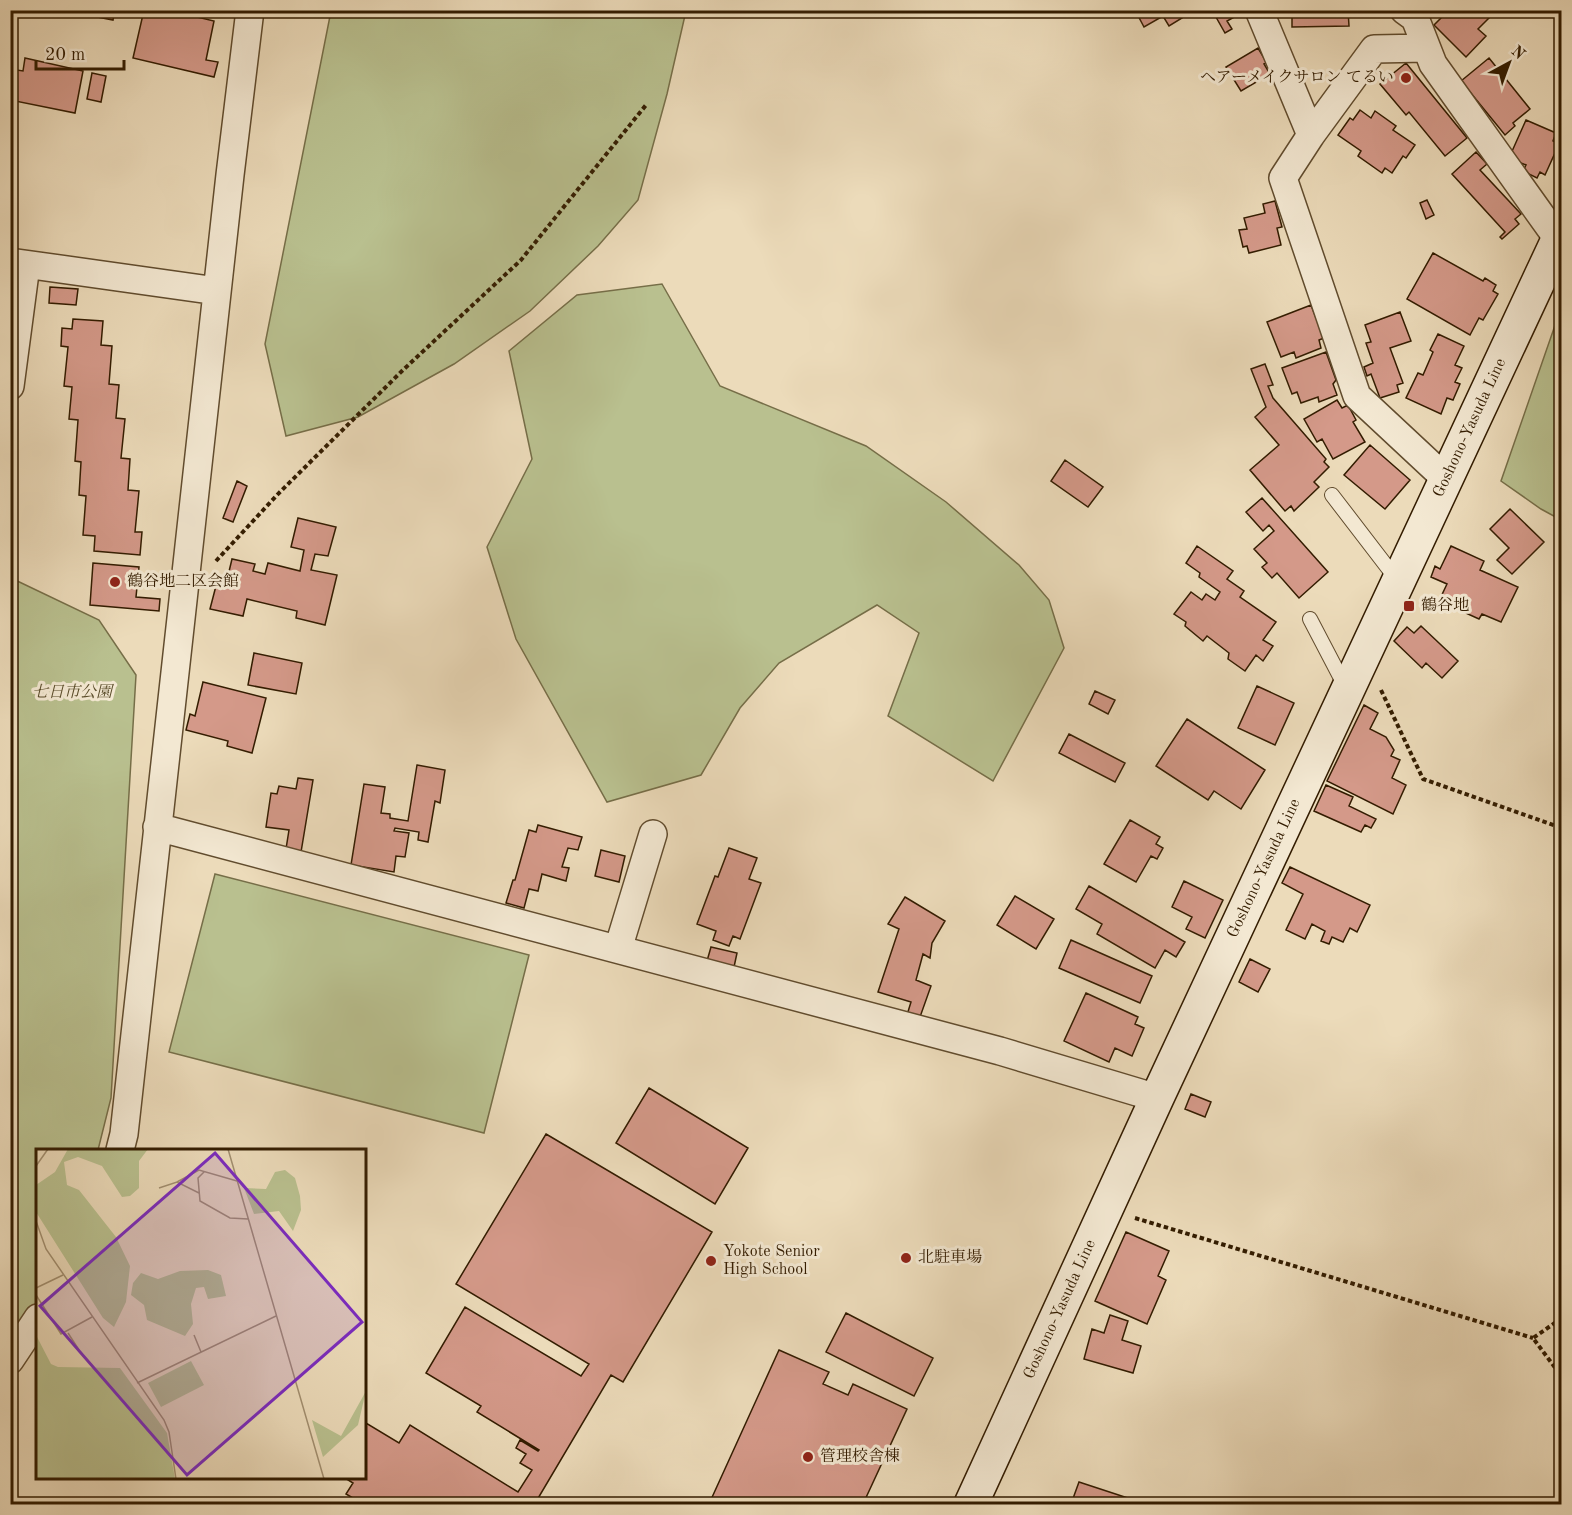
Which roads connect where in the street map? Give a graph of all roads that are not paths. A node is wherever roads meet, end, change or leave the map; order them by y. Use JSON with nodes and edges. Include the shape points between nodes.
{"nodes":[{"id":1,"x":250,"y":10,"type":"edge"},
{"id":2,"x":1259,"y":10,"type":"edge"},
{"id":3,"x":1404,"y":10,"type":"edge"},
{"id":4,"x":1426,"y":48,"type":"junction"},
{"id":5,"x":1311,"y":135,"type":"junction"},
{"id":6,"x":1560,"y":235,"type":"edge"},
{"id":7,"x":18,"y":263,"type":"edge"},
{"id":8,"x":217,"y":291,"type":"junction"},
{"id":9,"x":10,"y":386,"type":"edge"},
{"id":10,"x":1446,"y":479,"type":"junction"},
{"id":11,"x":1332,"y":495,"type":"dead end"},
{"id":12,"x":1398,"y":581,"type":"junction"},
{"id":13,"x":1310,"y":619,"type":"dead end"},
{"id":14,"x":1347,"y":690,"type":"junction"},
{"id":15,"x":157,"y":827,"type":"junction"},
{"id":16,"x":653,"y":834,"type":"dead end"},
{"id":17,"x":618,"y":949,"type":"junction"},
{"id":18,"x":1156,"y":1098,"type":"junction"},
{"id":19,"x":120,"y":1149,"type":"edge"},
{"id":20,"x":36,"y":1321,"type":"edge"},
{"id":21,"x":10,"y":1359,"type":"edge"},
{"id":22,"x":971,"y":1504,"type":"edge"}],
"edges":[{"from":1,"to":8,"type":"street"},
{"from":2,"to":5,"type":"street"},
{"from":3,"to":4,"type":"street","via":[[1415,18]]},
{"from":4,"to":5,"type":"street","via":[[1374,50]]},
{"from":4,"to":6,"type":"street","via":[[1432,64]]},
{"from":5,"to":10,"type":"street","via":[[1283,178],[1357,396]]},
{"from":6,"to":10,"type":"main road","name":"Goshono-Yasuda Line"},
{"from":7,"to":8,"type":"street"},
{"from":7,"to":9,"type":"street"},
{"from":8,"to":15,"type":"street"},
{"from":10,"to":12,"type":"main road","name":"Goshono-Yasuda Line"},
{"from":11,"to":12,"type":"lane"},
{"from":12,"to":14,"type":"main road","name":"Goshono-Yasuda Line"},
{"from":13,"to":14,"type":"lane"},
{"from":14,"to":18,"type":"main road","name":"Goshono-Yasuda Line"},
{"from":15,"to":17,"type":"street"},
{"from":15,"to":19,"type":"street"},
{"from":16,"to":17,"type":"street"},
{"from":17,"to":18,"type":"street","via":[[1000,1051]]},
{"from":18,"to":22,"type":"main road","name":"Goshono-Yasuda Line"},
{"from":20,"to":21,"type":"street"}]}
